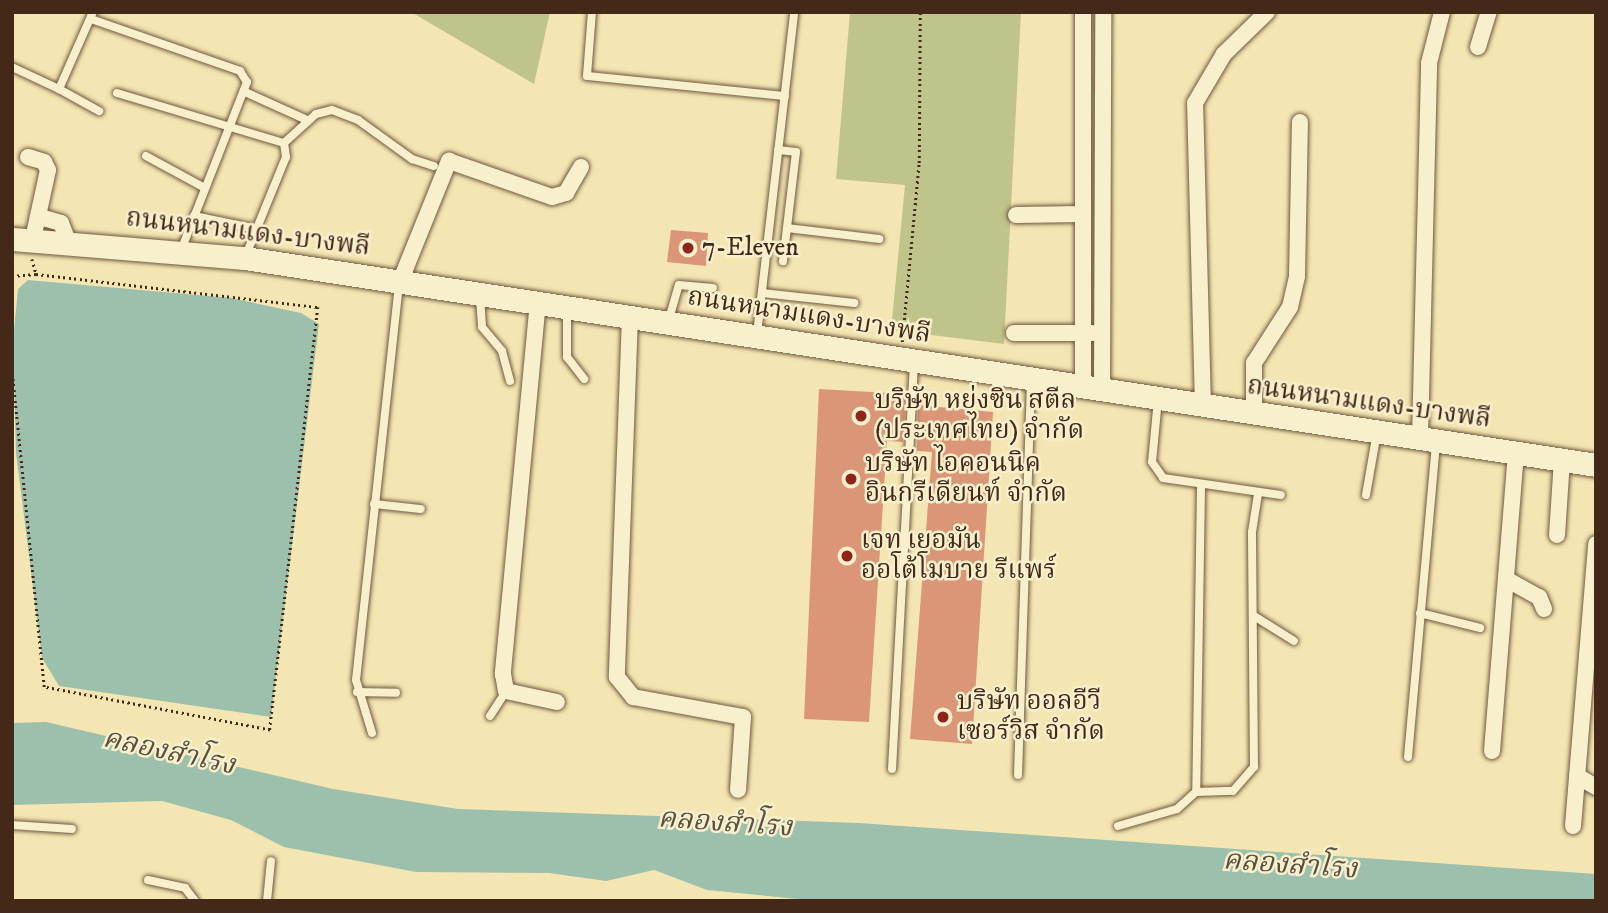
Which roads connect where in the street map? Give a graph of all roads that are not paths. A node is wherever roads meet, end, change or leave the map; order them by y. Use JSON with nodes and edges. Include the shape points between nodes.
{"nodes":[{"id":1,"x":592,"y":12,"type":"edge"},
{"id":2,"x":794,"y":12,"type":"edge"},
{"id":3,"x":1083,"y":12,"type":"edge"},
{"id":4,"x":1102,"y":12,"type":"edge"},
{"id":5,"x":1267,"y":12,"type":"edge"},
{"id":6,"x":1442,"y":12,"type":"edge"},
{"id":7,"x":1489,"y":12,"type":"edge"},
{"id":8,"x":92,"y":16,"type":"edge"},
{"id":9,"x":1478,"y":47,"type":"dead end"},
{"id":10,"x":12,"y":67,"type":"edge"},
{"id":11,"x":59,"y":89,"type":"junction"},
{"id":12,"x":245,"y":92,"type":"junction"},
{"id":13,"x":117,"y":93,"type":"dead end"},
{"id":14,"x":785,"y":96,"type":"junction"},
{"id":15,"x":99,"y":111,"type":"dead end"},
{"id":16,"x":307,"y":120,"type":"junction"},
{"id":17,"x":1300,"y":122,"type":"dead end"},
{"id":18,"x":229,"y":125,"type":"junction"},
{"id":19,"x":284,"y":143,"type":"junction"},
{"id":20,"x":778,"y":150,"type":"junction"},
{"id":21,"x":146,"y":156,"type":"dead end"},
{"id":22,"x":29,"y":157,"type":"dead end"},
{"id":23,"x":434,"y":166,"type":"dead end"},
{"id":24,"x":581,"y":167,"type":"dead end"},
{"id":25,"x":205,"y":188,"type":"junction"},
{"id":26,"x":1082,"y":214,"type":"junction"},
{"id":27,"x":1016,"y":215,"type":"dead end"},
{"id":28,"x":194,"y":216,"type":"junction"},
{"id":29,"x":257,"y":229,"type":"junction"},
{"id":30,"x":787,"y":229,"type":"junction"},
{"id":31,"x":29,"y":232,"type":"edge"},
{"id":32,"x":879,"y":239,"type":"dead end"},
{"id":33,"x":181,"y":250,"type":"junction"},
{"id":34,"x":245,"y":258,"type":"junction"},
{"id":35,"x":783,"y":261,"type":"dead end"},
{"id":36,"x":400,"y":282,"type":"junction"},
{"id":37,"x":713,"y":288,"type":"dead end"},
{"id":38,"x":762,"y":293,"type":"junction"},
{"id":39,"x":480,"y":294,"type":"junction"},
{"id":40,"x":538,"y":302,"type":"junction"},
{"id":41,"x":854,"y":303,"type":"dead end"},
{"id":42,"x":567,"y":306,"type":"junction"},
{"id":43,"x":630,"y":316,"type":"junction"},
{"id":44,"x":668,"y":322,"type":"junction"},
{"id":45,"x":1014,"y":333,"type":"dead end"},
{"id":46,"x":1083,"y":333,"type":"junction"},
{"id":47,"x":1101,"y":333,"type":"junction"},
{"id":48,"x":757,"y":337,"type":"junction"},
{"id":49,"x":907,"y":361,"type":"junction"},
{"id":50,"x":1031,"y":377,"type":"junction"},
{"id":51,"x":584,"y":379,"type":"dead end"},
{"id":52,"x":510,"y":381,"type":"dead end"},
{"id":53,"x":1092,"y":386,"type":"junction"},
{"id":54,"x":1158,"y":400,"type":"junction"},
{"id":55,"x":1203,"y":405,"type":"junction"},
{"id":56,"x":1254,"y":414,"type":"junction"},
{"id":57,"x":1378,"y":431,"type":"junction"},
{"id":58,"x":1428,"y":439,"type":"junction"},
{"id":59,"x":1516,"y":453,"type":"junction"},
{"id":60,"x":1563,"y":460,"type":"junction"},
{"id":61,"x":1596,"y":465,"type":"edge"},
{"id":62,"x":1201,"y":488,"type":"junction"},
{"id":63,"x":1258,"y":493,"type":"junction"},
{"id":64,"x":1281,"y":495,"type":"dead end"},
{"id":65,"x":1366,"y":495,"type":"dead end"},
{"id":66,"x":374,"y":504,"type":"junction"},
{"id":67,"x":421,"y":509,"type":"dead end"},
{"id":68,"x":1557,"y":535,"type":"dead end"},
{"id":69,"x":1596,"y":544,"type":"edge"},
{"id":70,"x":1506,"y":579,"type":"junction"},
{"id":71,"x":1544,"y":609,"type":"dead end"},
{"id":72,"x":1420,"y":613,"type":"junction"},
{"id":73,"x":1254,"y":616,"type":"junction"},
{"id":74,"x":1593,"y":623,"type":"edge"},
{"id":75,"x":1480,"y":628,"type":"dead end"},
{"id":76,"x":1294,"y":641,"type":"dead end"},
{"id":77,"x":506,"y":691,"type":"junction"},
{"id":78,"x":357,"y":692,"type":"junction"},
{"id":79,"x":396,"y":693,"type":"dead end"},
{"id":80,"x":1590,"y":693,"type":"edge"},
{"id":81,"x":557,"y":702,"type":"dead end"},
{"id":82,"x":490,"y":716,"type":"dead end"},
{"id":83,"x":372,"y":733,"type":"dead end"},
{"id":84,"x":1492,"y":751,"type":"dead end"},
{"id":85,"x":1408,"y":757,"type":"dead end"},
{"id":86,"x":892,"y":769,"type":"dead end"},
{"id":87,"x":1018,"y":775,"type":"dead end"},
{"id":88,"x":1577,"y":776,"type":"junction"},
{"id":89,"x":1596,"y":787,"type":"edge"},
{"id":90,"x":738,"y":790,"type":"dead end"},
{"id":91,"x":1196,"y":792,"type":"junction"},
{"id":92,"x":12,"y":825,"type":"edge"},
{"id":93,"x":1118,"y":826,"type":"dead end"},
{"id":94,"x":1573,"y":826,"type":"dead end"},
{"id":95,"x":72,"y":829,"type":"dead end"},
{"id":96,"x":271,"y":861,"type":"dead end"},
{"id":97,"x":148,"y":880,"type":"dead end"},
{"id":98,"x":195,"y":901,"type":"edge"},
{"id":99,"x":267,"y":901,"type":"edge"}],
"edges":[{"from":1,"to":14,"type":"lane","via":[[587,76]]},
{"from":2,"to":14,"type":"lane"},
{"from":3,"to":26,"type":"street"},
{"from":4,"to":47,"type":"street"},
{"from":5,"to":55,"type":"street","via":[[1224,54],[1195,103]]},
{"from":6,"to":58,"type":"street","via":[[1429,63]]},
{"from":7,"to":9,"type":"street"},
{"from":8,"to":11,"type":"lane"},
{"from":8,"to":12,"type":"lane","via":[[240,71]]},
{"from":10,"to":11,"type":"lane"},
{"from":11,"to":15,"type":"lane"},
{"from":12,"to":16,"type":"lane"},
{"from":12,"to":18,"type":"lane"},
{"from":13,"to":18,"type":"lane"},
{"from":14,"to":20,"type":"lane"},
{"from":16,"to":19,"type":"lane"},
{"from":16,"to":23,"type":"lane","via":[[332,110]]},
{"from":17,"to":56,"type":"street","via":[[1297,276],[1290,307],[1254,363]]},
{"from":18,"to":19,"type":"lane"},
{"from":18,"to":25,"type":"lane"},
{"from":19,"to":29,"type":"lane","via":[[286,157]]},
{"from":20,"to":30,"type":"lane","via":[[796,152]]},
{"from":20,"to":38,"type":"lane"},
{"from":21,"to":25,"type":"lane"},
{"from":22,"to":31,"type":"street","via":[[47,164]]},
{"from":24,"to":36,"type":"street","via":[[566,193],[552,197],[449,161]]},
{"from":25,"to":28,"type":"lane"},
{"from":26,"to":27,"type":"street"},
{"from":26,"to":46,"type":"street"},
{"from":28,"to":29,"type":"lane"},
{"from":28,"to":33,"type":"lane"},
{"from":29,"to":34,"type":"lane"},
{"from":30,"to":32,"type":"lane"},
{"from":30,"to":35,"type":"lane"},
{"from":31,"to":33,"type":"main road","name":"ถนนหนามแดง-บางพลี"},
{"from":33,"to":34,"type":"main road","name":"ถนนหนามแดง-บางพลี"},
{"from":34,"to":36,"type":"main road","name":"ถนนหนามแดง-บางพลี"},
{"from":36,"to":39,"type":"main road","name":"ถนนหนามแดง-บางพลี"},
{"from":36,"to":66,"type":"lane"},
{"from":37,"to":44,"type":"lane","via":[[679,285]]},
{"from":38,"to":41,"type":"lane"},
{"from":38,"to":48,"type":"lane"},
{"from":39,"to":40,"type":"main road","name":"ถนนหนามแดง-บางพลี"},
{"from":39,"to":52,"type":"lane","via":[[482,327],[506,359]]},
{"from":40,"to":42,"type":"main road","name":"ถนนหนามแดง-บางพลี"},
{"from":40,"to":77,"type":"street","via":[[503,648]]},
{"from":42,"to":43,"type":"main road","name":"ถนนหนามแดง-บางพลี"},
{"from":42,"to":51,"type":"lane","via":[[567,357]]},
{"from":43,"to":44,"type":"main road","name":"ถนนหนามแดง-บางพลี"},
{"from":43,"to":90,"type":"street","via":[[617,677],[634,697],[743,717]]},
{"from":44,"to":48,"type":"main road","name":"ถนนหนามแดง-บางพลี"},
{"from":45,"to":46,"type":"street"},
{"from":46,"to":47,"type":"street"},
{"from":46,"to":53,"type":"street"},
{"from":47,"to":53,"type":"street"},
{"from":48,"to":49,"type":"main road","name":"ถนนหนามแดง-บางพลี"},
{"from":49,"to":50,"type":"main road","name":"ถนนหนามแดง-บางพลี"},
{"from":49,"to":86,"type":"lane"},
{"from":50,"to":53,"type":"main road","name":"ถนนหนามแดง-บางพลี"},
{"from":50,"to":87,"type":"lane"},
{"from":53,"to":54,"type":"main road","name":"ถนนหนามแดง-บางพลี"},
{"from":54,"to":55,"type":"main road","name":"ถนนหนามแดง-บางพลี"},
{"from":54,"to":62,"type":"lane","via":[[1155,471]]},
{"from":55,"to":56,"type":"main road","name":"ถนนหนามแดง-บางพลี"},
{"from":56,"to":57,"type":"main road","name":"ถนนหนามแดง-บางพลี"},
{"from":57,"to":58,"type":"main road","name":"ถนนหนามแดง-บางพลี"},
{"from":57,"to":65,"type":"lane"},
{"from":58,"to":59,"type":"main road","name":"ถนนหนามแดง-บางพลี"},
{"from":58,"to":72,"type":"lane"},
{"from":59,"to":60,"type":"main road","name":"ถนนหนามแดง-บางพลี"},
{"from":59,"to":70,"type":"street"},
{"from":60,"to":61,"type":"main road","name":"ถนนหนามแดง-บางพลี"},
{"from":60,"to":68,"type":"street"},
{"from":62,"to":63,"type":"lane"},
{"from":62,"to":91,"type":"lane"},
{"from":63,"to":64,"type":"lane"},
{"from":63,"to":73,"type":"lane"},
{"from":66,"to":67,"type":"lane"},
{"from":66,"to":78,"type":"lane"},
{"from":69,"to":74,"type":"street"},
{"from":70,"to":71,"type":"street","via":[[1539,597]]},
{"from":70,"to":84,"type":"street"},
{"from":72,"to":75,"type":"lane"},
{"from":72,"to":85,"type":"lane"},
{"from":73,"to":76,"type":"lane"},
{"from":73,"to":91,"type":"lane","via":[[1254,767],[1233,792]]},
{"from":74,"to":80,"type":"street"},
{"from":77,"to":81,"type":"street"},
{"from":77,"to":82,"type":"lane"},
{"from":78,"to":79,"type":"lane"},
{"from":78,"to":83,"type":"lane"},
{"from":80,"to":88,"type":"street"},
{"from":88,"to":89,"type":"street"},
{"from":88,"to":94,"type":"street"},
{"from":91,"to":93,"type":"lane","via":[[1177,809]]},
{"from":92,"to":95,"type":"lane"},
{"from":96,"to":99,"type":"lane"},
{"from":97,"to":98,"type":"lane","via":[[185,888]]}]}
